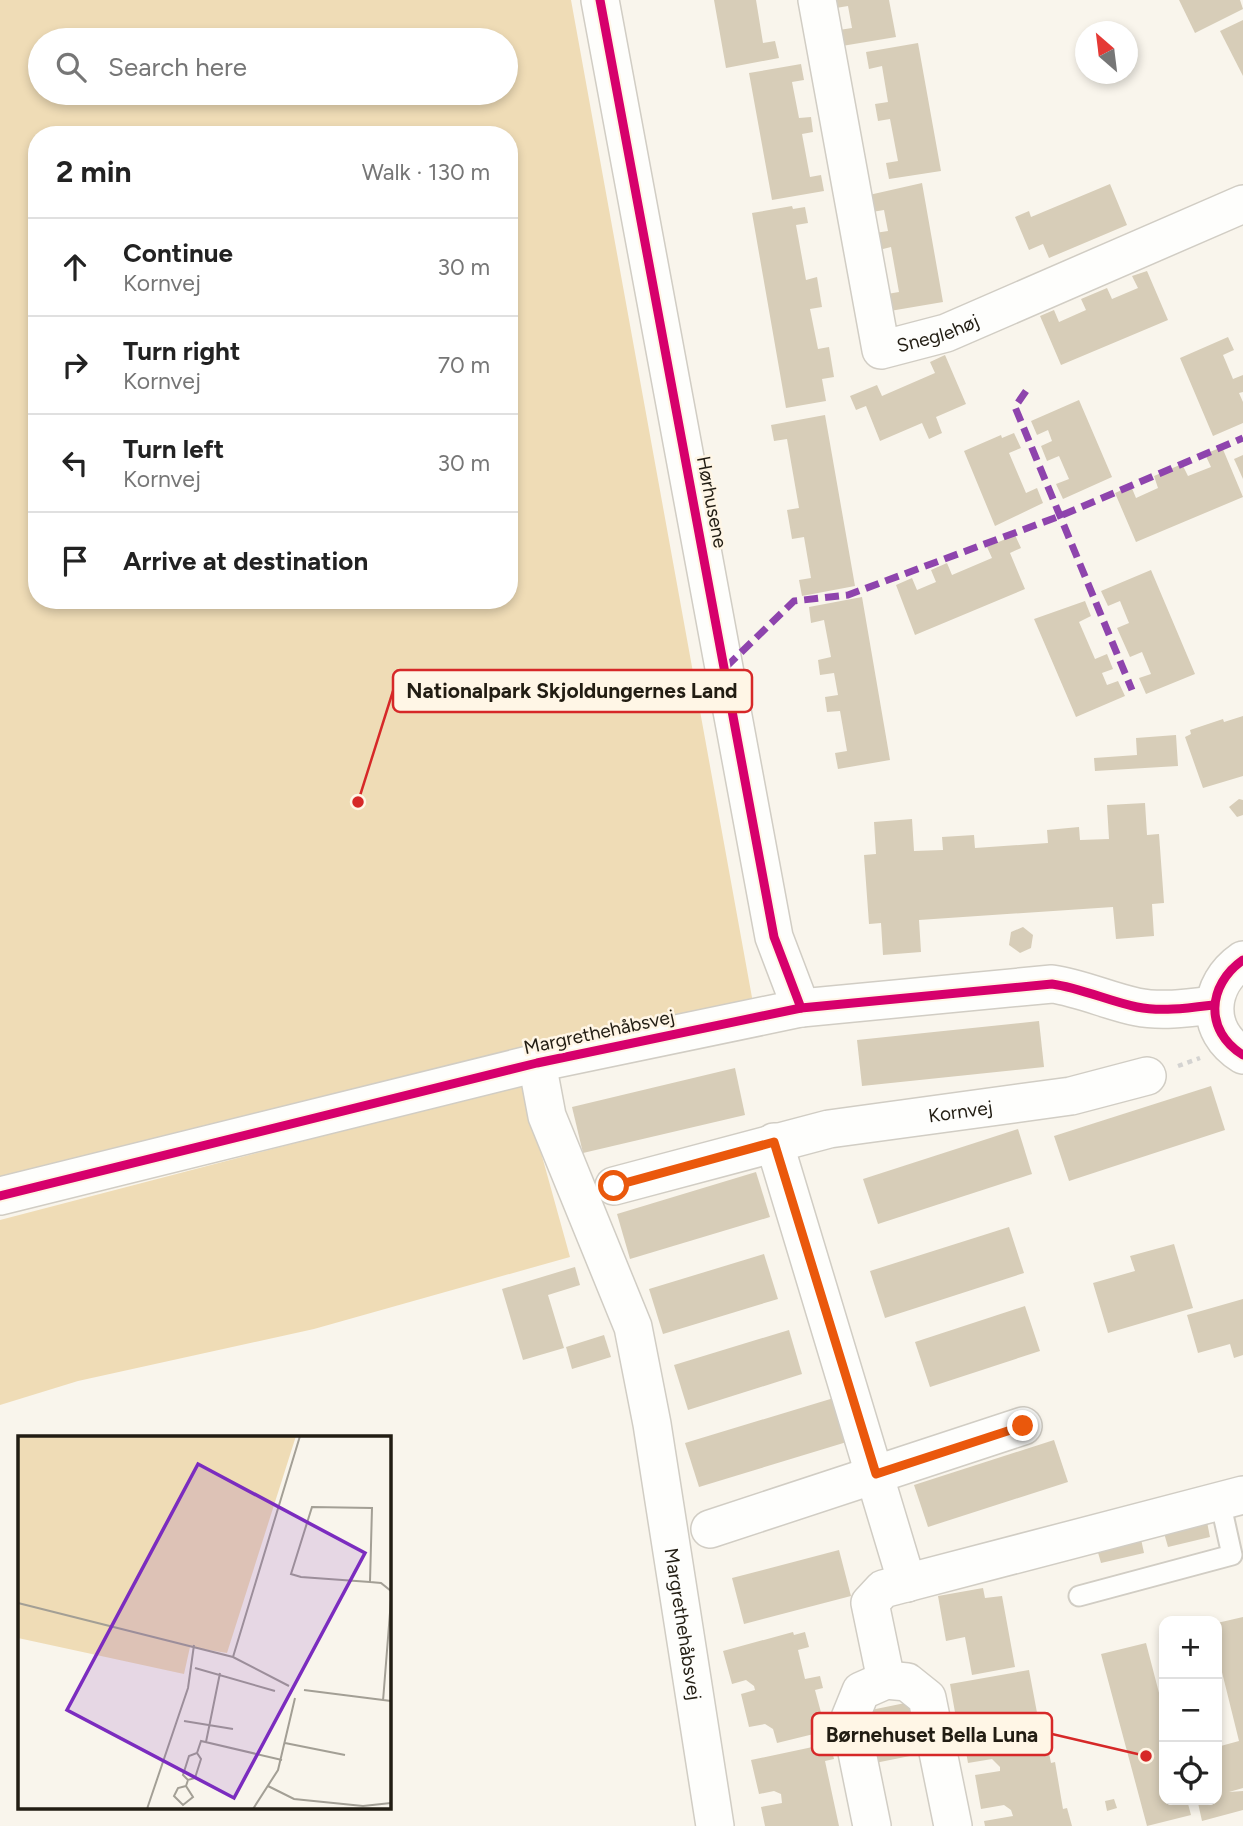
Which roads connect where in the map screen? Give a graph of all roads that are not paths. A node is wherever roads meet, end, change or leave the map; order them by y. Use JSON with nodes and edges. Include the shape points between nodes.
{"nodes":[{"id":1,"x":600,"y":0,"type":"edge"},
{"id":2,"x":817,"y":0,"type":"edge"},
{"id":3,"x":1243,"y":204,"type":"edge"},
{"id":4,"x":1243,"y":960,"type":"edge"},
{"id":5,"x":1213,"y":1005,"type":"junction"},
{"id":6,"x":801,"y":1008,"type":"junction"},
{"id":7,"x":1236,"y":1051,"type":"edge"},
{"id":8,"x":537,"y":1063,"type":"junction"},
{"id":9,"x":1147,"y":1076,"type":"road end"},
{"id":10,"x":774,"y":1142,"type":"junction"},
{"id":11,"x":614,"y":1186,"type":"dead end"},
{"id":12,"x":0,"y":1196,"type":"edge"},
{"id":13,"x":1023,"y":1426,"type":"dead end"},
{"id":14,"x":876,"y":1474,"type":"junction"},
{"id":15,"x":1231,"y":1498,"type":"edge"},
{"id":16,"x":710,"y":1529,"type":"dead end"},
{"id":17,"x":907,"y":1583,"type":"junction"},
{"id":18,"x":1079,"y":1596,"type":"dead end"},
{"id":19,"x":886,"y":1680,"type":"junction"},
{"id":20,"x":715,"y":1826,"type":"edge"},
{"id":21,"x":872,"y":1826,"type":"edge"},
{"id":22,"x":953,"y":1826,"type":"edge"}],
"edges":[{"from":1,"to":6,"type":"street","name":"Hørhusene","via":[[774,937]]},
{"from":2,"to":3,"type":"street","name":"Sneglehøj","via":[[881,350],[946,334]]},
{"from":4,"to":5,"type":"street","via":[[1218,986]]},
{"from":5,"to":6,"type":"street","name":"Margrethehåbsvej","via":[[1140,1008],[1052,984]]},
{"from":5,"to":7,"type":"street","via":[[1215,1020]]},
{"from":6,"to":8,"type":"street","name":"Margrethehåbsvej"},
{"from":8,"to":12,"type":"street","name":"Margrethehåbsvej"},
{"from":8,"to":20,"type":"street","name":"Margrethehåbsvej","via":[[547,1116],[633,1327]]},
{"from":9,"to":10,"type":"street","name":"Kornvej","via":[[1071,1096],[829,1129]]},
{"from":10,"to":11,"type":"street","name":"Kornvej"},
{"from":10,"to":14,"type":"street"},
{"from":13,"to":14,"type":"street"},
{"from":14,"to":16,"type":"street"},
{"from":14,"to":17,"type":"street"},
{"from":15,"to":17,"type":"street"},
{"from":15,"to":18,"type":"lane","via":[[1232,1555]]},
{"from":17,"to":19,"type":"street","via":[[883,1589],[870,1603]]},
{"from":19,"to":21,"type":"street","via":[[862,1691],[850,1718]]},
{"from":19,"to":22,"type":"street","via":[[907,1682],[927,1698]]}]}
